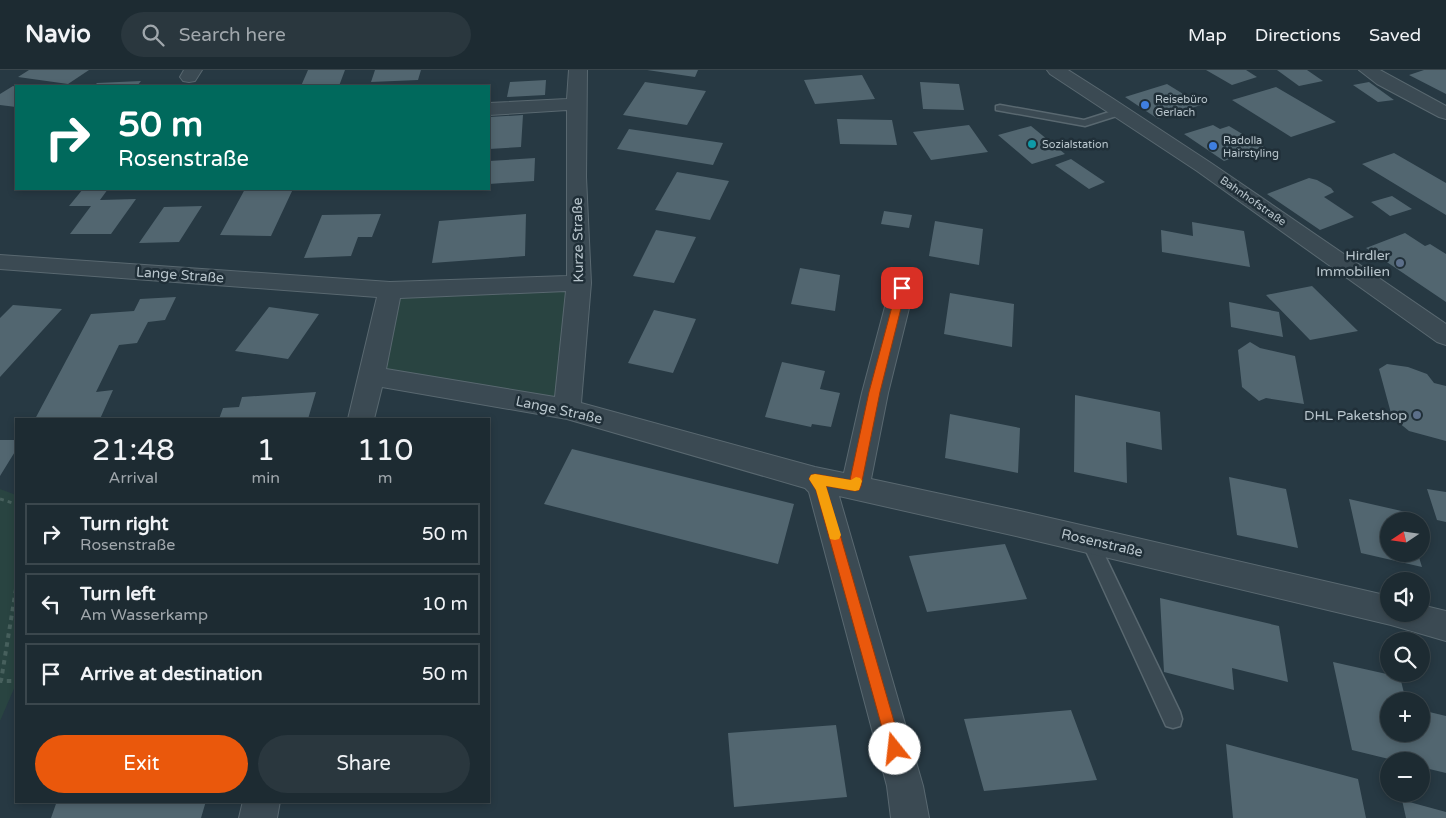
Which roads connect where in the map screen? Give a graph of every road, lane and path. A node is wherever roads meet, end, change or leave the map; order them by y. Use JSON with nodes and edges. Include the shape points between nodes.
{"nodes":[{"id":1,"x":578,"y":70,"type":"edge"},
{"id":2,"x":1056,"y":70,"type":"edge"},
{"id":3,"x":1368,"y":70,"type":"edge"},
{"id":4,"x":576,"y":104,"type":"junction"},
{"id":5,"x":1000,"y":108,"type":"dead end"},
{"id":6,"x":490,"y":109,"type":"edge"},
{"id":7,"x":1122,"y":111,"type":"junction"},
{"id":8,"x":1446,"y":113,"type":"edge"},
{"id":9,"x":0,"y":262,"type":"edge"},
{"id":10,"x":580,"y":283,"type":"junction"},
{"id":11,"x":902,"y":288,"type":"dead end"},
{"id":12,"x":390,"y":290,"type":"junction"},
{"id":13,"x":1446,"y":336,"type":"edge"},
{"id":14,"x":372,"y":376,"type":"junction"},
{"id":15,"x":567,"y":409,"type":"junction"},
{"id":16,"x":361,"y":418,"type":"edge"},
{"id":17,"x":818,"y":483,"type":"junction"},
{"id":18,"x":855,"y":486,"type":"junction"},
{"id":19,"x":0,"y":499,"type":"edge"},
{"id":20,"x":15,"y":504,"type":"edge"},
{"id":21,"x":1090,"y":540,"type":"junction"},
{"id":22,"x":15,"y":595,"type":"edge"},
{"id":23,"x":1380,"y":609,"type":"edge"},
{"id":24,"x":1430,"y":622,"type":"edge"},
{"id":25,"x":1446,"y":626,"type":"edge"},
{"id":26,"x":15,"y":681,"type":"edge"},
{"id":27,"x":1173,"y":719,"type":"dead end"},
{"id":28,"x":262,"y":803,"type":"edge"},
{"id":29,"x":258,"y":818,"type":"edge"},
{"id":30,"x":910,"y":818,"type":"edge"}],
"edges":[{"from":1,"to":4,"type":"street","name":"Kurze Straße"},
{"from":2,"to":7,"type":"street","name":"Bahnhofstraße"},
{"from":3,"to":8,"type":"street"},
{"from":4,"to":6,"type":"street"},
{"from":4,"to":10,"type":"street","name":"Kurze Straße"},
{"from":5,"to":7,"type":"lane","via":[[1086,123]]},
{"from":7,"to":13,"type":"street","name":"Bahnhofstraße"},
{"from":9,"to":12,"type":"street","name":"Lange Straße"},
{"from":10,"to":12,"type":"street","name":"Lange Straße"},
{"from":10,"to":15,"type":"street","name":"Kurze Straße"},
{"from":11,"to":18,"type":"street"},
{"from":12,"to":14,"type":"street"},
{"from":14,"to":15,"type":"street","name":"Lange Straße"},
{"from":14,"to":16,"type":"street"},
{"from":15,"to":17,"type":"street","name":"Lange Straße"},
{"from":17,"to":18,"type":"street","name":"Rosenstraße"},
{"from":17,"to":30,"type":"street","via":[[906,786]]},
{"from":18,"to":21,"type":"street","name":"Rosenstraße"},
{"from":19,"to":20,"type":"path"},
{"from":21,"to":23,"type":"street","name":"Rosenstraße"},
{"from":21,"to":27,"type":"lane"},
{"from":22,"to":26,"type":"path","via":[[1,681]]},
{"from":24,"to":25,"type":"street"},
{"from":28,"to":29,"type":"street"}]}
